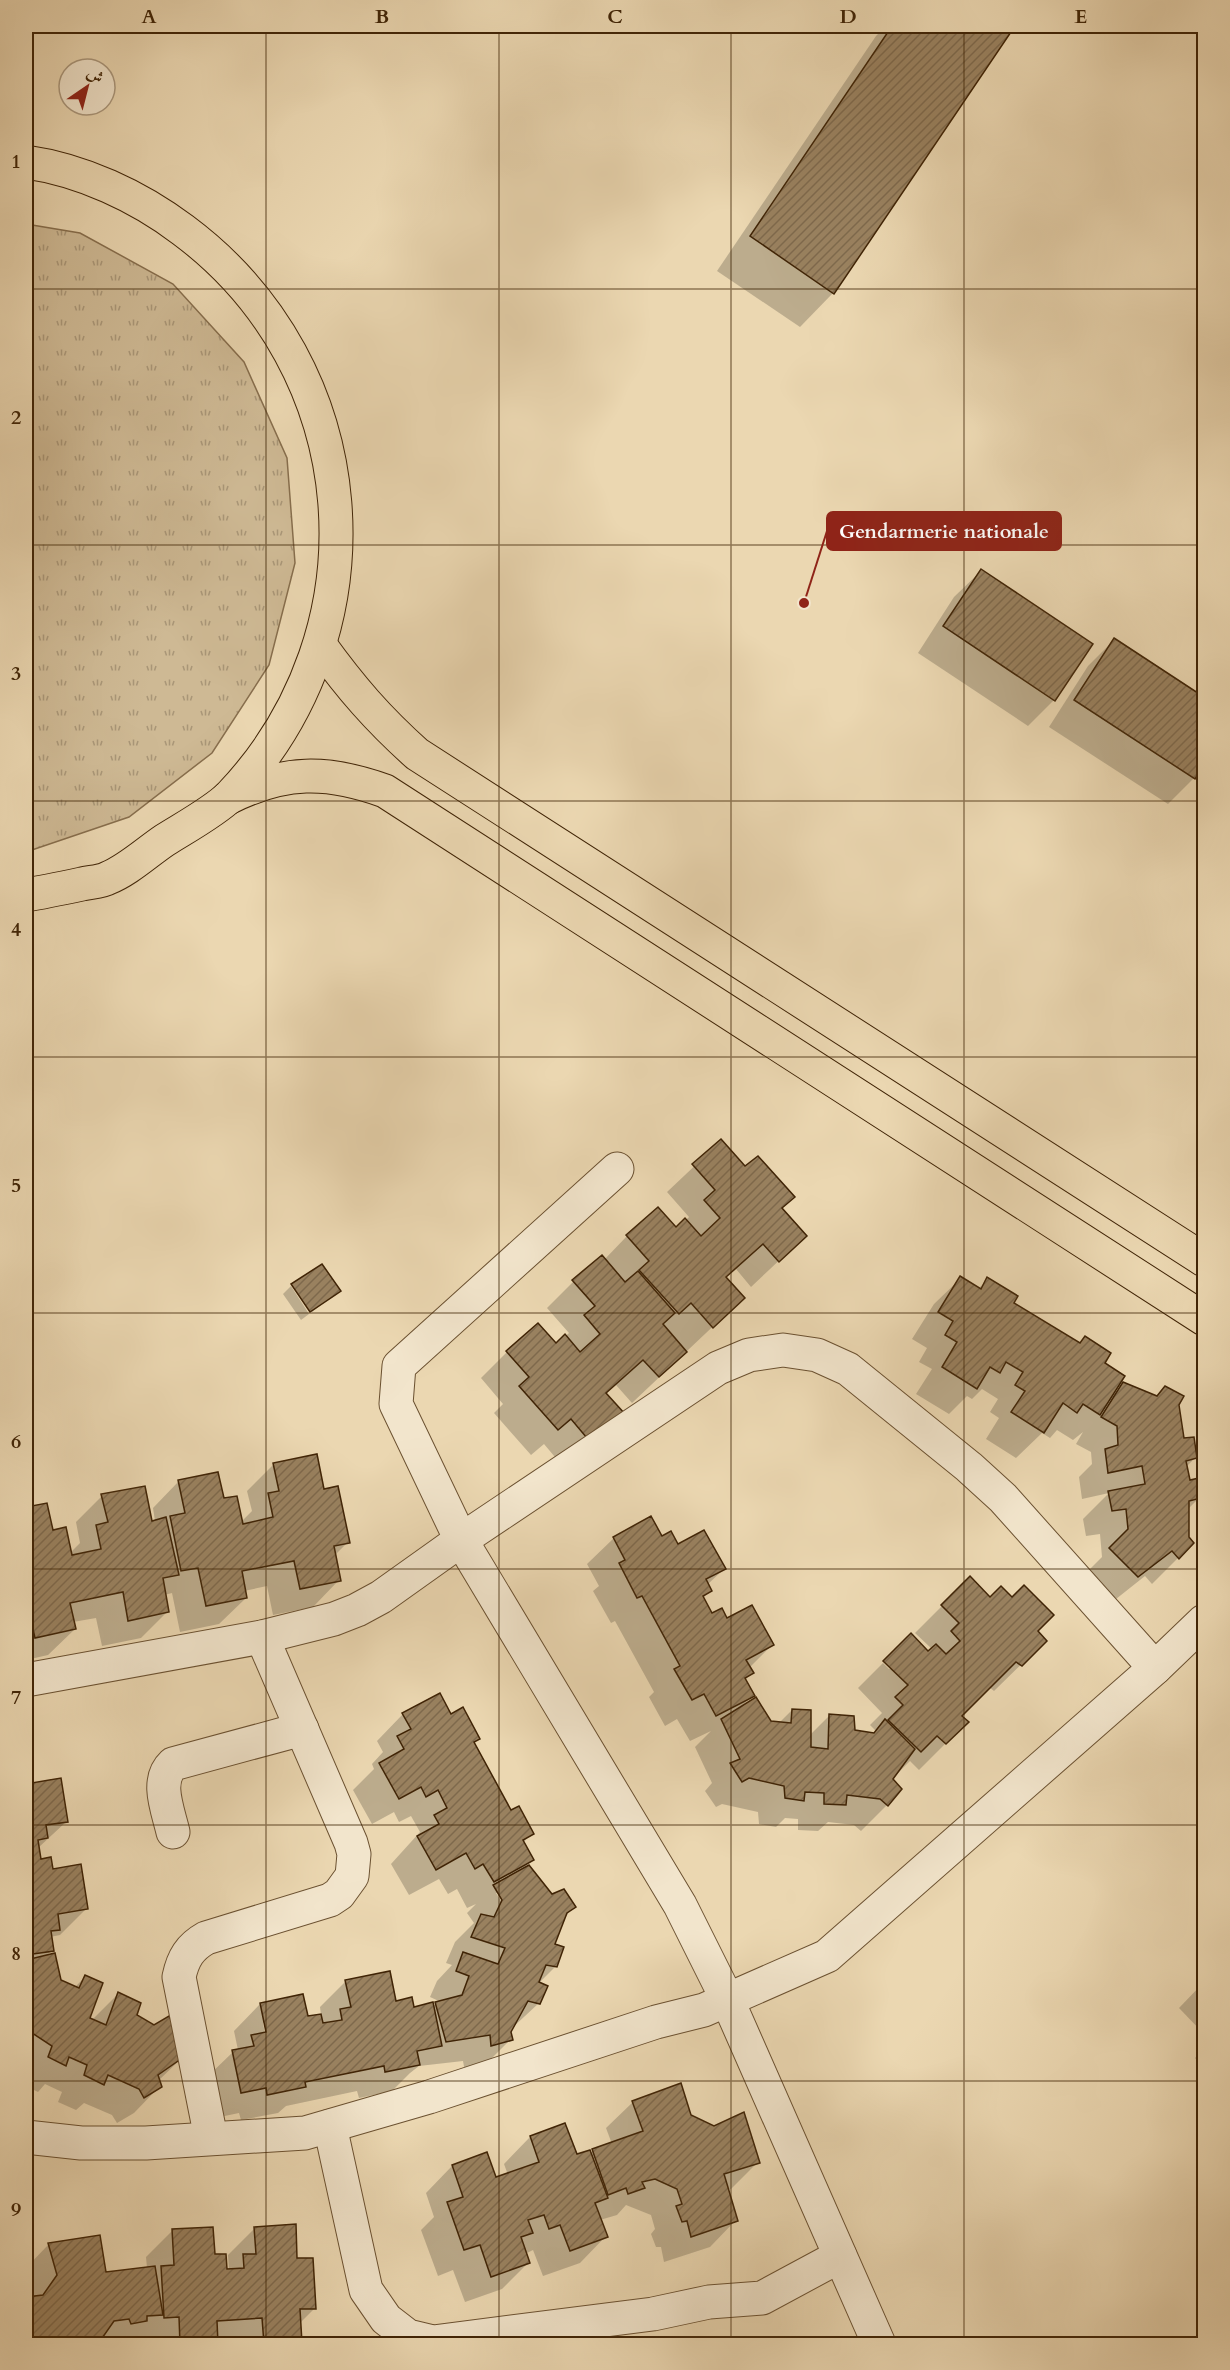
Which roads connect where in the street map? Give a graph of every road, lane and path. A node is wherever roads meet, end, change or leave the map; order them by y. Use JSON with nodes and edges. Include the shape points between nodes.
{"nodes":[{"id":1,"x":26,"y":162,"type":"edge"},
{"id":2,"x":320,"y":645,"type":"junction"},
{"id":3,"x":228,"y":798,"type":"junction"},
{"id":4,"x":26,"y":896,"type":"edge"},
{"id":5,"x":617,"y":1169,"type":"dead end"},
{"id":6,"x":1204,"y":1260,"type":"edge"},
{"id":7,"x":1204,"y":1319,"type":"edge"},
{"id":8,"x":461,"y":1540,"type":"junction"},
{"id":9,"x":1204,"y":1622,"type":"edge"},
{"id":10,"x":262,"y":1637,"type":"junction"},
{"id":11,"x":1155,"y":1668,"type":"junction"},
{"id":12,"x":26,"y":1680,"type":"edge"},
{"id":13,"x":302,"y":1730,"type":"junction"},
{"id":14,"x":173,"y":1832,"type":"dead end"},
{"id":15,"x":727,"y":1999,"type":"junction"},
{"id":16,"x":330,"y":2126,"type":"junction"},
{"id":17,"x":26,"y":2137,"type":"edge"},
{"id":18,"x":211,"y":2138,"type":"junction"},
{"id":19,"x":840,"y":2256,"type":"junction"},
{"id":20,"x":879,"y":2344,"type":"edge"}],
"edges":[{"from":1,"to":2,"type":"main road","via":[[104,183],[159,212],[209,249],[231,271],[288,345],[314,401],[331,461],[337,523],[334,585]]},
{"from":2,"to":3,"type":"main road","via":[[298,701],[267,752]]},
{"from":2,"to":6,"type":"main road","via":[[381,722],[417,753]]},
{"from":3,"to":4,"type":"main road","via":[[107,879]]},
{"from":3,"to":7,"type":"main road","via":[[278,778],[306,775],[333,776],[385,791]]},
{"from":5,"to":8,"type":"street","via":[[399,1366],[396,1404]]},
{"from":8,"to":10,"type":"street","via":[[357,1610]]},
{"from":8,"to":11,"type":"street","via":[[718,1368],[749,1355],[783,1350],[817,1355],[848,1369],[1003,1498]]},
{"from":8,"to":15,"type":"street","via":[[680,1905]]},
{"from":9,"to":11,"type":"street"},
{"from":10,"to":12,"type":"street"},
{"from":10,"to":13,"type":"street"},
{"from":11,"to":15,"type":"street","via":[[827,1956]]},
{"from":13,"to":14,"type":"street","via":[[173,1764],[166,1770],[163,1787]]},
{"from":13,"to":18,"type":"street","via":[[351,1843],[352,1876],[330,1900],[206,1938],[187,1954],[179,1977]]},
{"from":15,"to":16,"type":"street","via":[[704,2010]]},
{"from":15,"to":19,"type":"street"},
{"from":16,"to":18,"type":"street","via":[[305,2133]]},
{"from":16,"to":19,"type":"street","via":[[366,2290],[386,2319],[408,2336],[433,2342],[653,2314],[709,2302],[762,2298]]},
{"from":17,"to":18,"type":"street","via":[[81,2143]]},
{"from":19,"to":20,"type":"street"}]}
